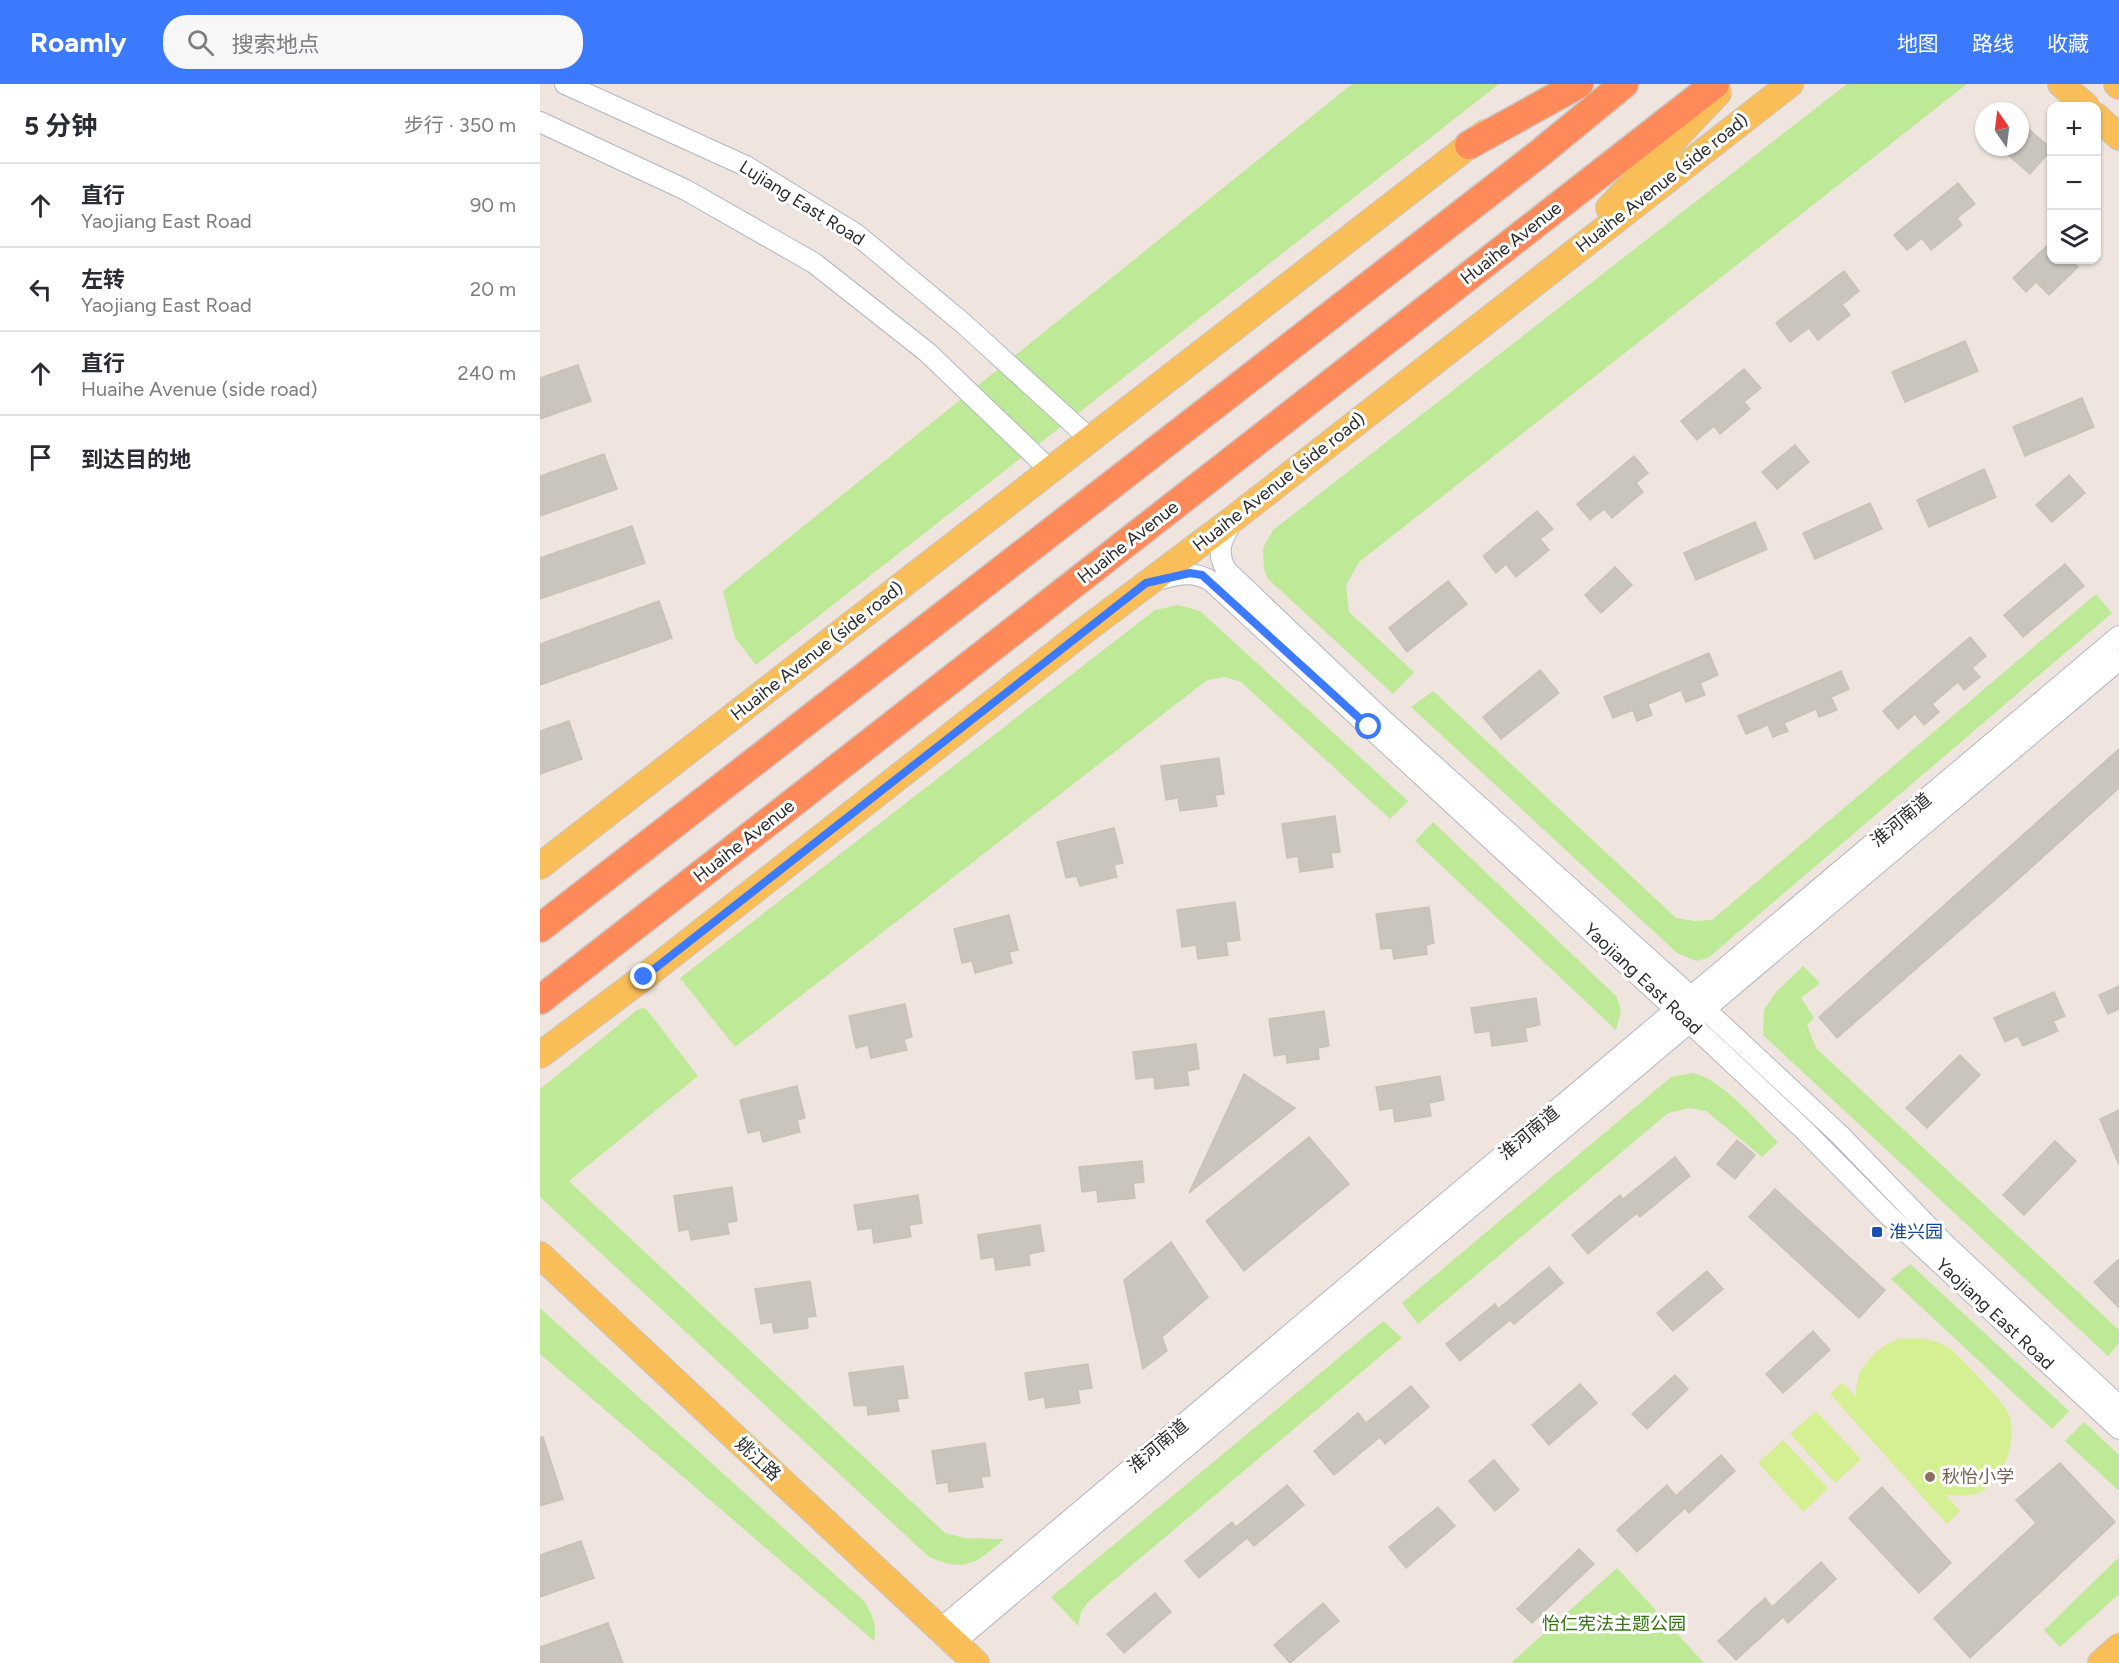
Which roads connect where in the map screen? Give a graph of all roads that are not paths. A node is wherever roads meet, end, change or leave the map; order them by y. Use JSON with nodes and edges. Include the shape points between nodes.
{"nodes":[{"id":1,"x":565,"y":84,"type":"edge"},
{"id":2,"x":1550,"y":84,"type":"edge"},
{"id":3,"x":1579,"y":84,"type":"edge"},
{"id":4,"x":1624,"y":84,"type":"edge"},
{"id":5,"x":1715,"y":84,"type":"edge"},
{"id":6,"x":1727,"y":84,"type":"edge"},
{"id":7,"x":1790,"y":84,"type":"edge"},
{"id":8,"x":2061,"y":84,"type":"edge"},
{"id":9,"x":2081,"y":102,"type":"edge"},
{"id":10,"x":2101,"y":120,"type":"edge"},
{"id":11,"x":540,"y":122,"type":"edge"},
{"id":12,"x":2119,"y":137,"type":"edge"},
{"id":13,"x":1469,"y":146,"type":"junction"},
{"id":14,"x":1551,"y":269,"type":"junction"},
{"id":15,"x":1090,"y":439,"type":"junction"},
{"id":16,"x":1050,"y":470,"type":"junction"},
{"id":17,"x":1237,"y":516,"type":"junction"},
{"id":18,"x":1146,"y":583,"type":"junction"},
{"id":19,"x":2119,"y":636,"type":"edge"},
{"id":20,"x":2119,"y":660,"type":"edge"},
{"id":21,"x":540,"y":866,"type":"edge"},
{"id":22,"x":540,"y":928,"type":"edge"},
{"id":23,"x":1691,"y":996,"type":"junction"},
{"id":24,"x":540,"y":1000,"type":"edge"},
{"id":25,"x":1675,"y":1010,"type":"junction"},
{"id":26,"x":1706,"y":1010,"type":"junction"},
{"id":27,"x":1690,"y":1023,"type":"junction"},
{"id":28,"x":540,"y":1055,"type":"edge"},
{"id":29,"x":540,"y":1255,"type":"edge"},
{"id":30,"x":2119,"y":1406,"type":"edge"},
{"id":31,"x":2119,"y":1429,"type":"edge"},
{"id":32,"x":947,"y":1636,"type":"junction"},
{"id":33,"x":2119,"y":1647,"type":"edge"},
{"id":34,"x":976,"y":1663,"type":"edge"},
{"id":35,"x":2102,"y":1663,"type":"edge"}],
"edges":[{"from":1,"to":15,"type":"street","name":"Lujiang East Road","via":[[746,166],[856,234],[964,324]]},
{"from":2,"to":13,"type":"main road","name":"Huaihe Avenue (side road)"},
{"from":3,"to":13,"type":"highway"},
{"from":4,"to":22,"type":"highway"},
{"from":5,"to":24,"type":"highway","name":"Huaihe Avenue"},
{"from":6,"to":14,"type":"main road"},
{"from":7,"to":14,"type":"main road","name":"Huaihe Avenue (side road)"},
{"from":8,"to":9,"type":"main road"},
{"from":10,"to":12,"type":"main road"},
{"from":11,"to":16,"type":"street","via":[[686,190],[814,263],[927,352]]},
{"from":13,"to":15,"type":"main road","name":"Huaihe Avenue (side road)"},
{"from":14,"to":17,"type":"main road","name":"Huaihe Avenue (side road)"},
{"from":15,"to":16,"type":"main road","name":"Huaihe Avenue (side road)"},
{"from":16,"to":21,"type":"main road","name":"Huaihe Avenue (side road)"},
{"from":17,"to":18,"type":"main road","name":"Huaihe Avenue (side road)"},
{"from":17,"to":23,"type":"street","name":"Yaojiang East Road","via":[[1219,549],[1226,570],[1380,717]]},
{"from":18,"to":25,"type":"street","name":"Yaojiang East Road","via":[[1190,573],[1212,582]]},
{"from":18,"to":28,"type":"main road","name":"Huaihe Avenue (side road)"},
{"from":19,"to":23,"type":"street","name":"淮河南道"},
{"from":20,"to":26,"type":"street","name":"淮河南道"},
{"from":23,"to":25,"type":"street","name":"淮河南道"},
{"from":23,"to":26,"type":"street","name":"Yaojiang East Road"},
{"from":25,"to":27,"type":"street","name":"Yaojiang East Road"},
{"from":25,"to":32,"type":"street","name":"淮河南道"},
{"from":26,"to":27,"type":"street","name":"淮河南道"},
{"from":26,"to":30,"type":"street","name":"Yaojiang East Road","via":[[1840,1135],[1946,1245]]},
{"from":27,"to":31,"type":"street","name":"Yaojiang East Road","via":[[1888,1215]]},
{"from":27,"to":32,"type":"street","name":"淮河南道"},
{"from":29,"to":32,"type":"main road","name":"姚江路"},
{"from":32,"to":34,"type":"main road","name":"姚江路"},
{"from":33,"to":35,"type":"main road"}]}
